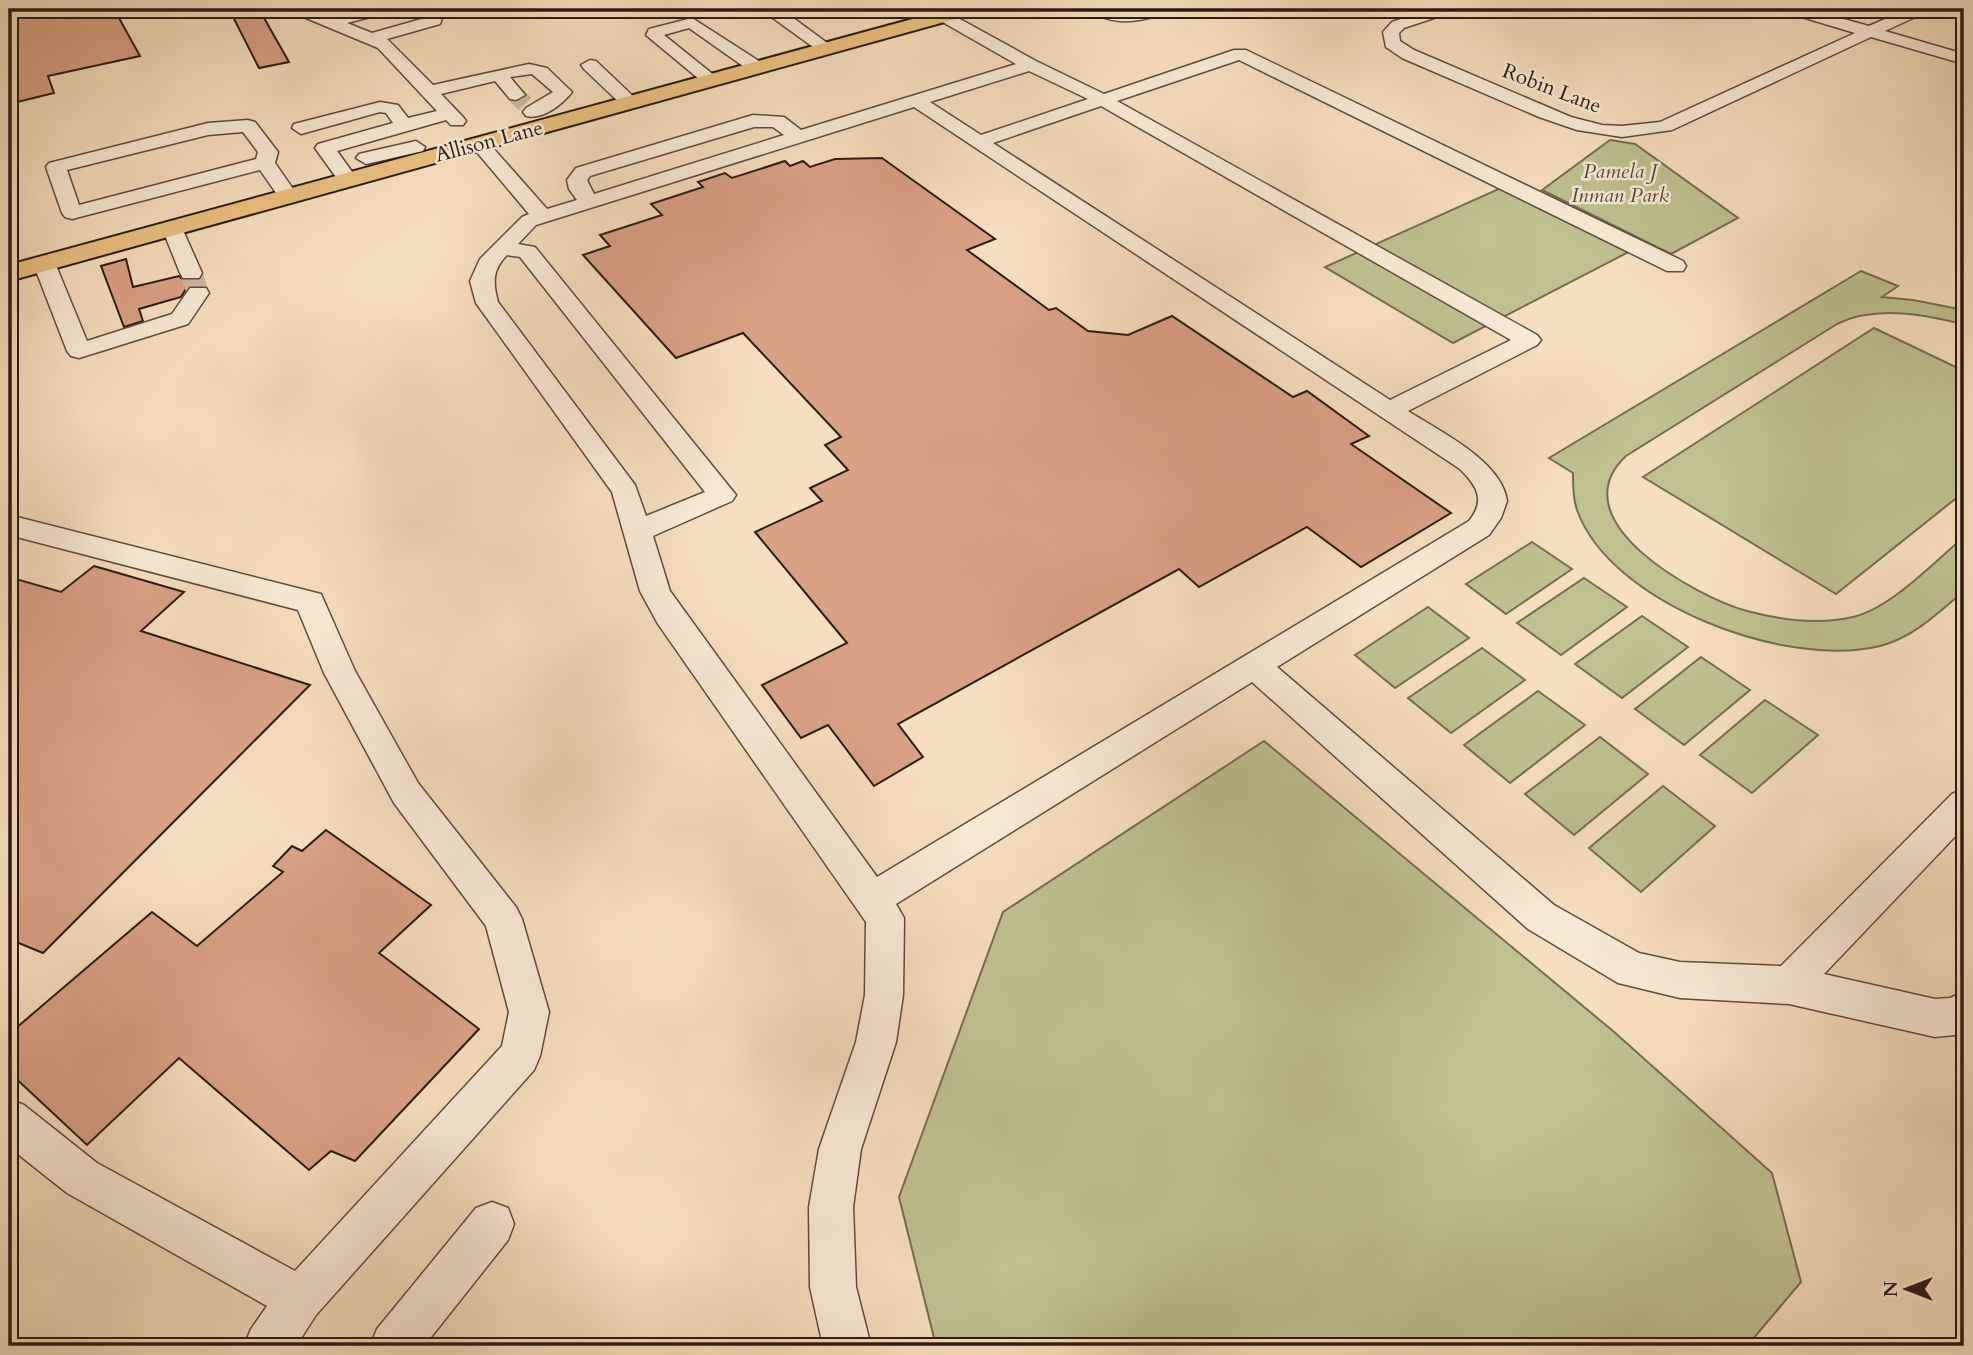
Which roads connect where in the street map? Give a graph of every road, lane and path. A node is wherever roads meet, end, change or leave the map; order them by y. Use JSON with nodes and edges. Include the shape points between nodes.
{"nodes":[{"id":1,"x":307,"y":9,"type":"edge"},
{"id":2,"x":384,"y":9,"type":"edge"},
{"id":3,"x":425,"y":9,"type":"edge"},
{"id":4,"x":1099,"y":9,"type":"edge"},
{"id":5,"x":1167,"y":9,"type":"edge"},
{"id":6,"x":1446,"y":9,"type":"edge"},
{"id":7,"x":1791,"y":9,"type":"edge"},
{"id":8,"x":1920,"y":9,"type":"edge"},
{"id":9,"x":772,"y":10,"type":"edge"},
{"id":10,"x":944,"y":12,"type":"edge"},
{"id":11,"x":333,"y":22,"type":"junction"},
{"id":12,"x":1871,"y":32,"type":"junction"},
{"id":13,"x":373,"y":40,"type":"junction"},
{"id":14,"x":826,"y":48,"type":"junction"},
{"id":15,"x":1964,"y":60,"type":"edge"},
{"id":16,"x":590,"y":65,"type":"dead end"},
{"id":17,"x":1030,"y":65,"type":"junction"},
{"id":18,"x":756,"y":67,"type":"junction"},
{"id":19,"x":499,"y":75,"type":"junction"},
{"id":20,"x":711,"y":80,"type":"junction"},
{"id":21,"x":430,"y":91,"type":"junction"},
{"id":22,"x":915,"y":100,"type":"junction"},
{"id":23,"x":1102,"y":100,"type":"junction"},
{"id":24,"x":629,"y":102,"type":"junction"},
{"id":25,"x":529,"y":109,"type":"junction"},
{"id":26,"x":404,"y":125,"type":"junction"},
{"id":27,"x":468,"y":126,"type":"junction"},
{"id":28,"x":301,"y":128,"type":"dead end"},
{"id":29,"x":979,"y":141,"type":"junction"},
{"id":30,"x":420,"y":153,"type":"junction"},
{"id":31,"x":265,"y":163,"type":"junction"},
{"id":32,"x":343,"y":172,"type":"junction"},
{"id":33,"x":288,"y":196,"type":"junction"},
{"id":34,"x":542,"y":216,"type":"junction"},
{"id":35,"x":172,"y":228,"type":"junction"},
{"id":36,"x":502,"y":248,"type":"junction"},
{"id":37,"x":44,"y":263,"type":"junction"},
{"id":38,"x":1675,"y":265,"type":"dead end"},
{"id":39,"x":9,"y":273,"type":"edge"},
{"id":40,"x":1390,"y":411,"type":"junction"},
{"id":41,"x":9,"y":525,"type":"edge"},
{"id":42,"x":638,"y":531,"type":"junction"},
{"id":43,"x":1254,"y":665,"type":"junction"},
{"id":44,"x":1964,"y":804,"type":"edge"},
{"id":45,"x":872,"y":899,"type":"junction"},
{"id":46,"x":1789,"y":985,"type":"junction"},
{"id":47,"x":1964,"y":1011,"type":"edge"},
{"id":48,"x":9,"y":1120,"type":"edge"},
{"id":49,"x":492,"y":1224,"type":"dead end"},
{"id":50,"x":300,"y":1300,"type":"junction"},
{"id":51,"x":268,"y":1346,"type":"edge"},
{"id":52,"x":394,"y":1346,"type":"edge"},
{"id":53,"x":847,"y":1346,"type":"edge"}],
"edges":[{"from":1,"to":11,"type":"street"},
{"from":2,"to":11,"type":"street"},
{"from":3,"to":13,"type":"street","via":[[434,21]]},
{"from":4,"to":5,"type":"street","via":[[1127,19]]},
{"from":6,"to":12,"type":"street","name":"Robin Lane","via":[[1398,25],[1391,32],[1392,43],[1566,122],[1611,133],[1632,134],[1665,126]]},
{"from":7,"to":12,"type":"street"},
{"from":8,"to":12,"type":"street","name":"Robin Lane"},
{"from":9,"to":14,"type":"street"},
{"from":10,"to":14,"type":"main road","name":"Allison Lane"},
{"from":10,"to":17,"type":"street"},
{"from":11,"to":13,"type":"street"},
{"from":12,"to":15,"type":"street"},
{"from":13,"to":21,"type":"street","via":[[384,44]]},
{"from":14,"to":18,"type":"main road","name":"Allison Lane"},
{"from":16,"to":24,"type":"street"},
{"from":17,"to":22,"type":"street"},
{"from":17,"to":23,"type":"street"},
{"from":18,"to":20,"type":"main road","name":"Allison Lane"},
{"from":18,"to":20,"type":"street","via":[[692,23],[655,32]]},
{"from":19,"to":21,"type":"street"},
{"from":19,"to":25,"type":"street"},
{"from":19,"to":25,"type":"street","via":[[531,68],[544,72],[564,92]]},
{"from":20,"to":24,"type":"main road","name":"Allison Lane"},
{"from":21,"to":27,"type":"street"},
{"from":22,"to":29,"type":"street"},
{"from":22,"to":34,"type":"street"},
{"from":23,"to":29,"type":"street"},
{"from":23,"to":38,"type":"street","via":[[1240,54]]},
{"from":23,"to":40,"type":"street","via":[[1529,340]]},
{"from":24,"to":25,"type":"main road","name":"Allison Lane"},
{"from":25,"to":27,"type":"main road","name":"Allison Lane","via":[[507,136]]},
{"from":26,"to":27,"type":"street"},
{"from":26,"to":28,"type":"street","via":[[391,109],[380,107]]},
{"from":26,"to":30,"type":"street"},
{"from":26,"to":32,"type":"street","via":[[325,148]]},
{"from":27,"to":30,"type":"main road","name":"Allison Lane","via":[[453,151]]},
{"from":27,"to":34,"type":"street"},
{"from":29,"to":40,"type":"street"},
{"from":30,"to":32,"type":"main road","name":"Allison Lane"},
{"from":31,"to":31,"type":"street","via":[[268,152],[248,126],[235,125],[56,167],[72,213]]},
{"from":31,"to":33,"type":"street"},
{"from":32,"to":33,"type":"main road","name":"Allison Lane"},
{"from":33,"to":35,"type":"main road","name":"Allison Lane"},
{"from":34,"to":36,"type":"street","via":[[529,221]]},
{"from":35,"to":37,"type":"main road","name":"Allison Lane"},
{"from":35,"to":37,"type":"street","via":[[195,283],[180,319],[79,351]]},
{"from":36,"to":42,"type":"street","via":[[482,274],[487,303],[615,474]]},
{"from":36,"to":42,"type":"street","via":[[527,252],[722,495]]},
{"from":37,"to":39,"type":"main road","name":"Allison Lane"},
{"from":40,"to":43,"type":"street","via":[[1487,480],[1494,498],[1491,514],[1479,528]]},
{"from":41,"to":50,"type":"street","via":[[310,602],[340,673],[407,793],[503,919],[529,1012],[520,1056]]},
{"from":42,"to":45,"type":"street","via":[[654,591],[669,616]]},
{"from":43,"to":45,"type":"street"},
{"from":43,"to":46,"type":"street","via":[[1541,917],[1632,970],[1680,980]]},
{"from":44,"to":46,"type":"street"},
{"from":45,"to":53,"type":"street","via":[[886,918],[884,995],[876,1042],[840,1149],[831,1207],[833,1287]]},
{"from":46,"to":47,"type":"street","via":[[1935,1018],[1960,1016]]},
{"from":48,"to":50,"type":"street","via":[[82,1178]]},
{"from":49,"to":52,"type":"street"},
{"from":50,"to":51,"type":"street"}]}
